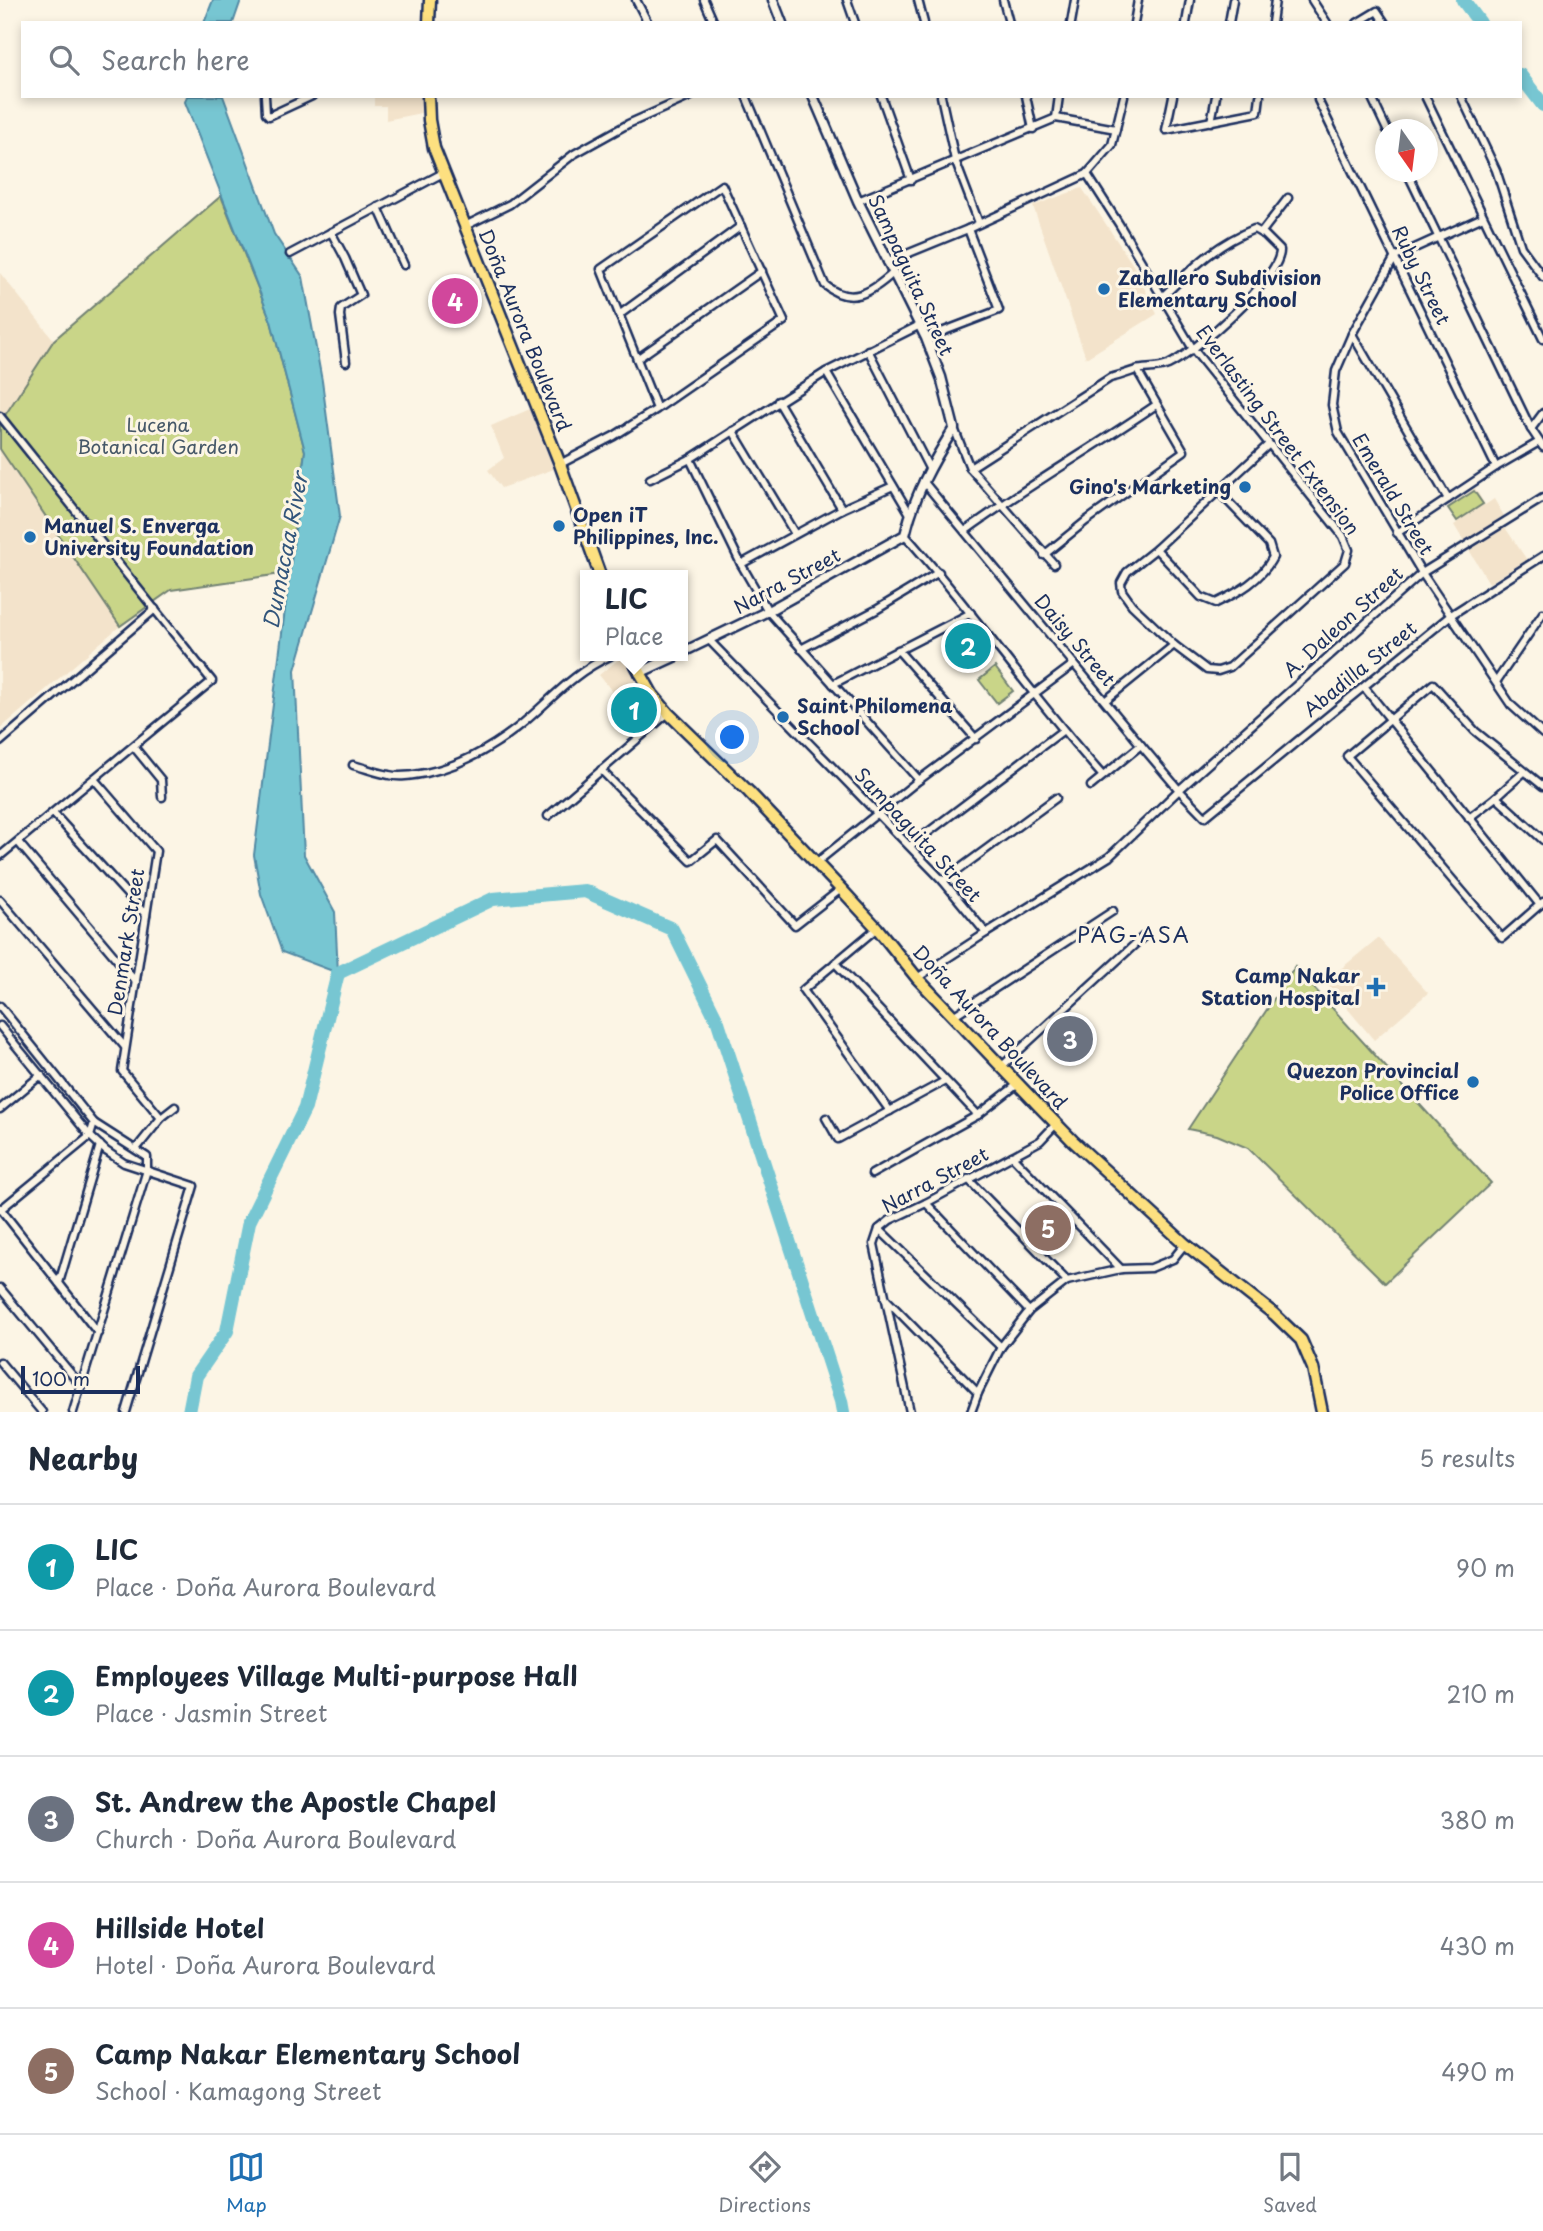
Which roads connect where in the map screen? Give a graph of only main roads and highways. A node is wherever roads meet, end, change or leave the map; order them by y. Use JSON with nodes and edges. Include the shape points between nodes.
{"nodes":[{"id":1,"x":430,"y":0,"type":"edge"},
{"id":2,"x":429,"y":21,"type":"edge"},
{"id":3,"x":428,"y":98,"type":"edge"},
{"id":4,"x":598,"y":570,"type":"edge"},
{"id":5,"x":633,"y":661,"type":"edge"},
{"id":6,"x":1322,"y":1412,"type":"edge"}],
"edges":[{"from":1,"to":2,"type":"main road"},
{"from":3,"to":4,"type":"main road","name":"Doña Aurora Boulevard","via":[[434,148],[443,173]]},
{"from":5,"to":6,"type":"main road","name":"Doña Aurora Boulevard","via":[[668,713],[841,889],[917,978],[1056,1124],[1185,1244],[1301,1340]]}]}
